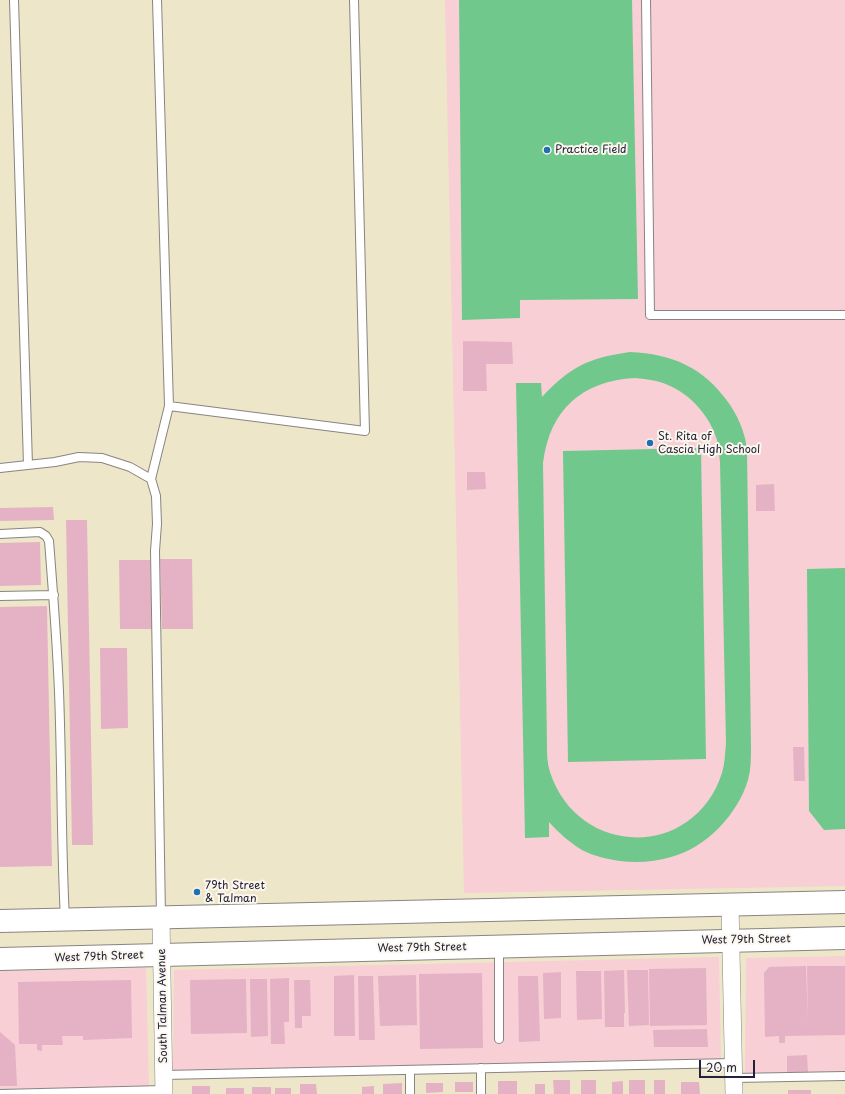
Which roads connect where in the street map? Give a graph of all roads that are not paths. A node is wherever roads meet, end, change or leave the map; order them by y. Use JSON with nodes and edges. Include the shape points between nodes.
{"nodes":[{"id":1,"x":14,"y":0,"type":"edge"},
{"id":2,"x":157,"y":0,"type":"edge"},
{"id":3,"x":354,"y":0,"type":"edge"},
{"id":4,"x":646,"y":0,"type":"edge"},
{"id":5,"x":845,"y":315,"type":"edge"},
{"id":6,"x":169,"y":406,"type":"junction"},
{"id":7,"x":28,"y":465,"type":"junction"},
{"id":8,"x":0,"y":468,"type":"edge"},
{"id":9,"x":151,"y":479,"type":"junction"},
{"id":10,"x":0,"y":534,"type":"edge"},
{"id":11,"x":54,"y":595,"type":"junction"},
{"id":12,"x":0,"y":596,"type":"edge"},
{"id":13,"x":845,"y":902,"type":"edge"},
{"id":14,"x":730,"y":904,"type":"junction"},
{"id":15,"x":161,"y":918,"type":"junction"},
{"id":16,"x":65,"y":920,"type":"junction"},
{"id":17,"x":0,"y":921,"type":"edge"},
{"id":18,"x":845,"y":938,"type":"edge"},
{"id":19,"x":730,"y":940,"type":"junction"},
{"id":20,"x":499,"y":946,"type":"junction"},
{"id":21,"x":162,"y":955,"type":"junction"},
{"id":22,"x":0,"y":959,"type":"edge"},
{"id":23,"x":499,"y":1038,"type":"dead end"},
{"id":24,"x":481,"y":1068,"type":"junction"},
{"id":25,"x":410,"y":1070,"type":"junction"},
{"id":26,"x":845,"y":1076,"type":"edge"},
{"id":27,"x":734,"y":1078,"type":"edge"},
{"id":28,"x":164,"y":1086,"type":"edge"},
{"id":29,"x":0,"y":1094,"type":"edge"},
{"id":30,"x":15,"y":1094,"type":"edge"},
{"id":31,"x":410,"y":1094,"type":"edge"},
{"id":32,"x":481,"y":1094,"type":"edge"}],
"edges":[{"from":1,"to":7,"type":"lane"},
{"from":2,"to":6,"type":"lane"},
{"from":3,"to":6,"type":"lane","via":[[365,431]]},
{"from":4,"to":5,"type":"lane","via":[[650,315]]},
{"from":6,"to":9,"type":"lane"},
{"from":7,"to":8,"type":"lane"},
{"from":7,"to":9,"type":"lane","via":[[79,457],[102,458],[130,467]]},
{"from":9,"to":15,"type":"lane","via":[[156,496],[157,524],[155,551]]},
{"from":10,"to":11,"type":"lane","via":[[40,532],[46,536],[49,541]]},
{"from":11,"to":12,"type":"lane"},
{"from":11,"to":16,"type":"lane"},
{"from":13,"to":14,"type":"main road"},
{"from":14,"to":15,"type":"main road"},
{"from":14,"to":19,"type":"street"},
{"from":15,"to":16,"type":"main road"},
{"from":15,"to":21,"type":"street","name":"South Talman Avenue"},
{"from":16,"to":17,"type":"main road"},
{"from":18,"to":19,"type":"main road","name":"West 79th Street"},
{"from":19,"to":20,"type":"main road","name":"West 79th Street"},
{"from":19,"to":27,"type":"street"},
{"from":20,"to":21,"type":"main road","name":"West 79th Street"},
{"from":20,"to":23,"type":"lane"},
{"from":21,"to":22,"type":"main road","name":"West 79th Street"},
{"from":21,"to":28,"type":"street","name":"South Talman Avenue"},
{"from":24,"to":25,"type":"lane"},
{"from":24,"to":27,"type":"lane"},
{"from":24,"to":32,"type":"lane"},
{"from":25,"to":28,"type":"lane"},
{"from":25,"to":31,"type":"lane"},
{"from":26,"to":27,"type":"lane"},
{"from":28,"to":30,"type":"lane"},
{"from":29,"to":30,"type":"lane"}]}
